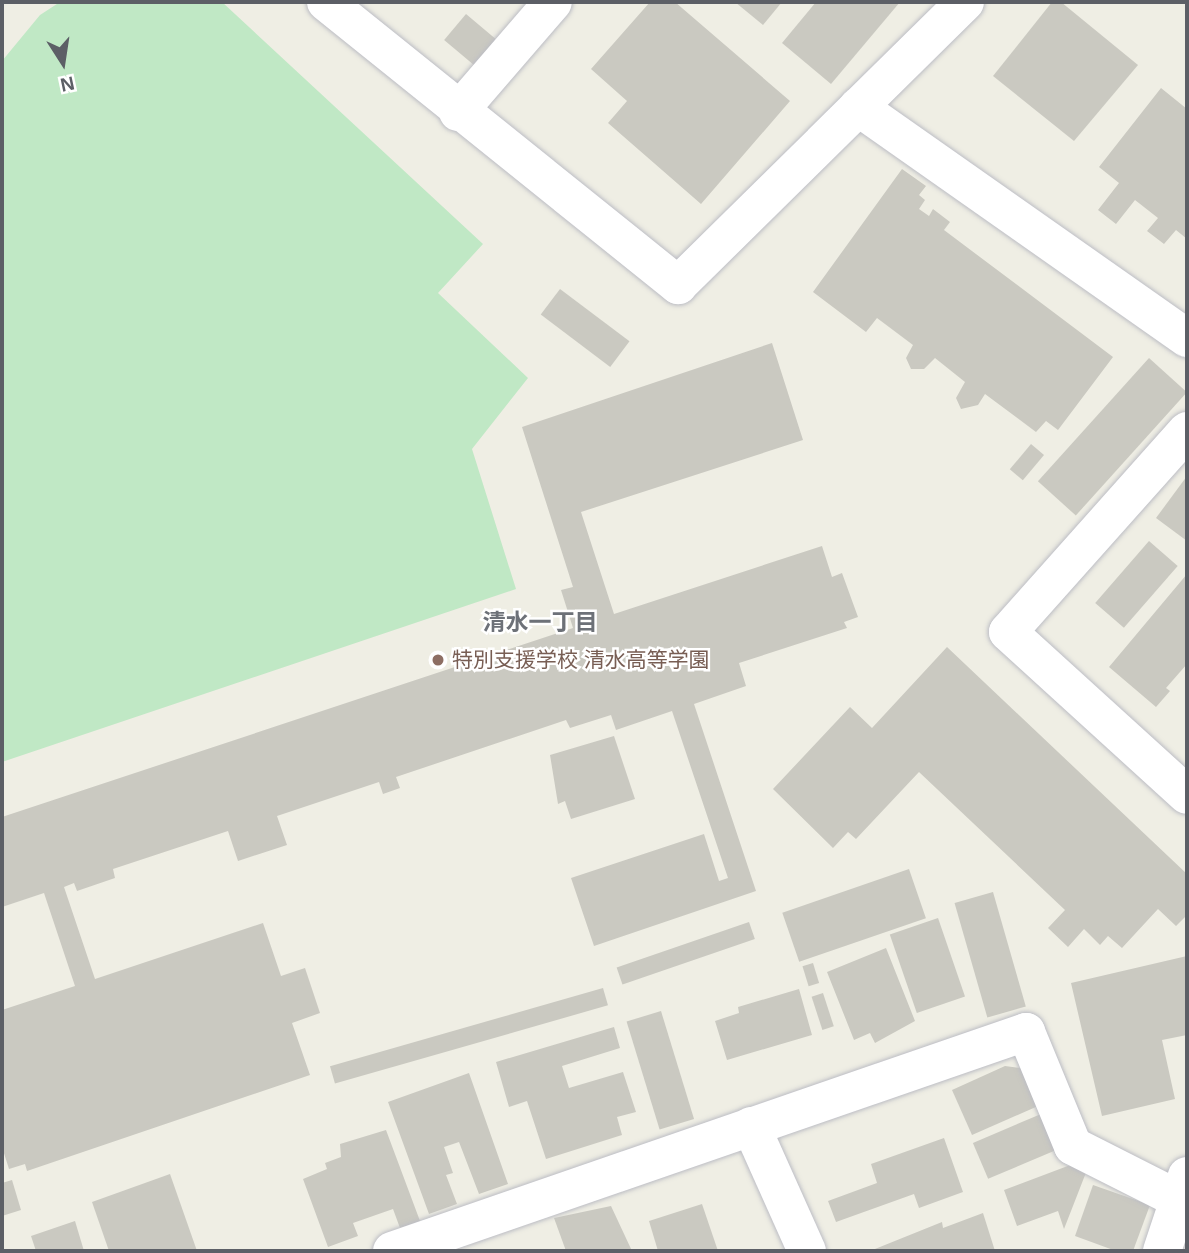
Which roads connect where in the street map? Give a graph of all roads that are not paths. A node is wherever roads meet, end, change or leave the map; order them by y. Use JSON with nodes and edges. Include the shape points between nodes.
{"nodes":[{"id":1,"x":326,"y":2,"type":"edge"},
{"id":2,"x":553,"y":2,"type":"edge"},
{"id":3,"x":965,"y":2,"type":"edge"},
{"id":4,"x":858,"y":107,"type":"junction"},
{"id":5,"x":458,"y":112,"type":"junction"},
{"id":6,"x":1187,"y":338,"type":"edge"},
{"id":7,"x":1187,"y":431,"type":"edge"},
{"id":8,"x":1187,"y":795,"type":"edge"},
{"id":9,"x":751,"y":1126,"type":"junction"},
{"id":10,"x":1183,"y":1188,"type":"edge"},
{"id":11,"x":1170,"y":1249,"type":"edge"},
{"id":12,"x":392,"y":1251,"type":"edge"},
{"id":13,"x":807,"y":1251,"type":"edge"}],
"edges":[{"from":1,"to":5,"type":"street"},
{"from":2,"to":5,"type":"street"},
{"from":3,"to":4,"type":"street"},
{"from":4,"to":5,"type":"street","via":[[678,285]]},
{"from":4,"to":6,"type":"street"},
{"from":7,"to":8,"type":"street","via":[[1008,632]]},
{"from":9,"to":10,"type":"street","via":[[1026,1032],[1073,1146]]},
{"from":9,"to":12,"type":"street"},
{"from":9,"to":13,"type":"street"},
{"from":10,"to":11,"type":"street"}]}
